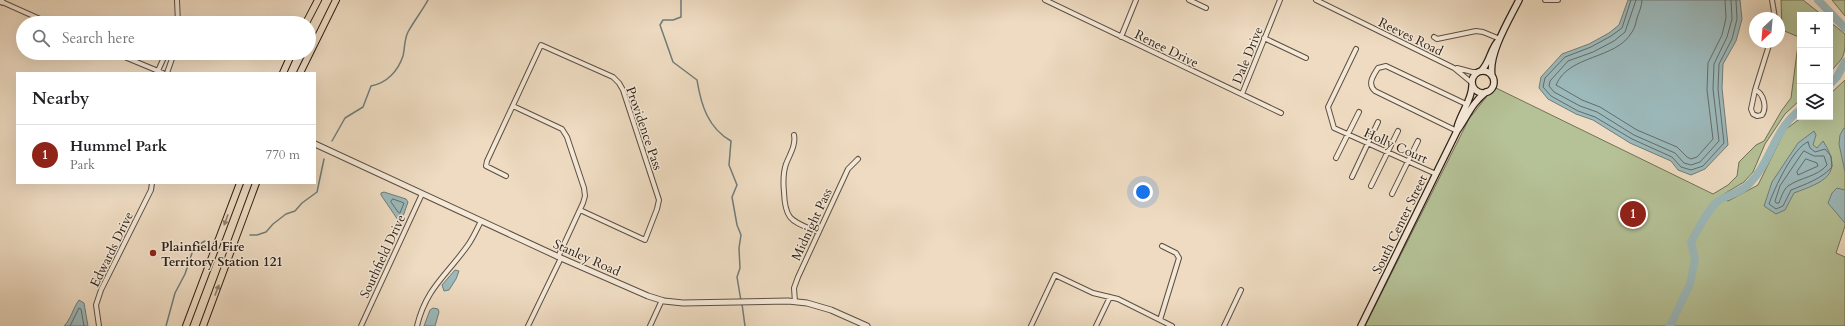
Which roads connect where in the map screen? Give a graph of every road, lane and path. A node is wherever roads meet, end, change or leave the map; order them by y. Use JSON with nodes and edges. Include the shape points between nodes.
{"nodes":[{"id":1,"x":177,"y":0,"type":"edge"},
{"id":2,"x":318,"y":0,"type":"edge"},
{"id":3,"x":336,"y":0,"type":"edge"},
{"id":4,"x":1045,"y":0,"type":"edge"},
{"id":5,"x":1136,"y":0,"type":"edge"},
{"id":6,"x":1189,"y":0,"type":"edge"},
{"id":7,"x":1280,"y":0,"type":"edge"},
{"id":8,"x":1316,"y":0,"type":"edge"},
{"id":9,"x":1519,"y":0,"type":"edge"},
{"id":10,"x":1545,"y":0,"type":"edge"},
{"id":11,"x":1558,"y":0,"type":"edge"},
{"id":12,"x":1772,"y":0,"type":"edge"},
{"id":13,"x":1,"y":1,"type":"edge"},
{"id":14,"x":1206,"y":8,"type":"dead end"},
{"id":15,"x":1774,"y":12,"type":"edge"},
{"id":16,"x":34,"y":16,"type":"edge"},
{"id":17,"x":178,"y":16,"type":"edge"},
{"id":18,"x":310,"y":16,"type":"edge"},
{"id":19,"x":1121,"y":37,"type":"junction"},
{"id":20,"x":1434,"y":37,"type":"dead end"},
{"id":21,"x":1264,"y":38,"type":"junction"},
{"id":22,"x":1500,"y":39,"type":"junction"},
{"id":23,"x":316,"y":41,"type":"edge"},
{"id":24,"x":1768,"y":48,"type":"edge"},
{"id":25,"x":1356,"y":49,"type":"dead end"},
{"id":26,"x":1306,"y":58,"type":"dead end"},
{"id":27,"x":131,"y":60,"type":"edge"},
{"id":28,"x":163,"y":60,"type":"edge"},
{"id":29,"x":172,"y":60,"type":"edge"},
{"id":30,"x":289,"y":60,"type":"edge"},
{"id":31,"x":306,"y":60,"type":"edge"},
{"id":32,"x":1454,"y":68,"type":"junction"},
{"id":33,"x":1480,"y":71,"type":"junction"},
{"id":34,"x":159,"y":72,"type":"edge"},
{"id":35,"x":167,"y":72,"type":"edge"},
{"id":36,"x":283,"y":72,"type":"edge"},
{"id":37,"x":300,"y":72,"type":"edge"},
{"id":38,"x":1492,"y":76,"type":"junction"},
{"id":39,"x":1472,"y":84,"type":"junction"},
{"id":40,"x":1755,"y":90,"type":"junction"},
{"id":41,"x":1486,"y":92,"type":"junction"},
{"id":42,"x":1242,"y":94,"type":"junction"},
{"id":43,"x":1466,"y":104,"type":"junction"},
{"id":44,"x":513,"y":106,"type":"junction"},
{"id":45,"x":1359,"y":112,"type":"dead end"},
{"id":46,"x":1281,"y":114,"type":"dead end"},
{"id":47,"x":1378,"y":122,"type":"dead end"},
{"id":48,"x":1398,"y":131,"type":"dead end"},
{"id":49,"x":1456,"y":131,"type":"junction"},
{"id":50,"x":794,"y":135,"type":"dead end"},
{"id":51,"x":1348,"y":135,"type":"junction"},
{"id":52,"x":1418,"y":141,"type":"dead end"},
{"id":53,"x":316,"y":144,"type":"edge"},
{"id":54,"x":1367,"y":144,"type":"junction"},
{"id":55,"x":1388,"y":152,"type":"junction"},
{"id":56,"x":1336,"y":158,"type":"dead end"},
{"id":57,"x":858,"y":159,"type":"dead end"},
{"id":58,"x":1408,"y":161,"type":"junction"},
{"id":59,"x":1436,"y":174,"type":"junction"},
{"id":60,"x":506,"y":176,"type":"dead end"},
{"id":61,"x":1352,"y":177,"type":"dead end"},
{"id":62,"x":152,"y":184,"type":"edge"},
{"id":63,"x":240,"y":184,"type":"edge"},
{"id":64,"x":256,"y":184,"type":"edge"},
{"id":65,"x":1371,"y":186,"type":"dead end"},
{"id":66,"x":422,"y":194,"type":"junction"},
{"id":67,"x":1392,"y":194,"type":"dead end"},
{"id":68,"x":580,"y":210,"type":"junction"},
{"id":69,"x":481,"y":221,"type":"junction"},
{"id":70,"x":818,"y":232,"type":"junction"},
{"id":71,"x":1162,"y":246,"type":"dead end"},
{"id":72,"x":559,"y":257,"type":"junction"},
{"id":73,"x":1241,"y":290,"type":"dead end"},
{"id":74,"x":1110,"y":297,"type":"junction"},
{"id":75,"x":662,"y":300,"type":"junction"},
{"id":76,"x":795,"y":302,"type":"junction"},
{"id":77,"x":1162,"y":323,"type":"edge"},
{"id":78,"x":99,"y":326,"type":"edge"},
{"id":79,"x":186,"y":326,"type":"edge"},
{"id":80,"x":203,"y":326,"type":"edge"},
{"id":81,"x":361,"y":326,"type":"edge"},
{"id":82,"x":417,"y":326,"type":"edge"},
{"id":83,"x":528,"y":326,"type":"edge"},
{"id":84,"x":650,"y":326,"type":"edge"},
{"id":85,"x":865,"y":326,"type":"edge"},
{"id":86,"x":1031,"y":326,"type":"edge"},
{"id":87,"x":1096,"y":326,"type":"edge"},
{"id":88,"x":1172,"y":326,"type":"edge"},
{"id":89,"x":1224,"y":326,"type":"edge"},
{"id":90,"x":1361,"y":326,"type":"edge"}],
"edges":[{"from":1,"to":17,"type":"street"},
{"from":2,"to":18,"type":"main road"},
{"from":3,"to":23,"type":"main road"},
{"from":4,"to":19,"type":"street","name":"Renee Drive"},
{"from":5,"to":19,"type":"street"},
{"from":6,"to":14,"type":"street"},
{"from":7,"to":21,"type":"street","name":"Dale Drive"},
{"from":8,"to":32,"type":"street","name":"Reeves Road"},
{"from":9,"to":22,"type":"main road"},
{"from":10,"to":11,"type":"street"},
{"from":12,"to":15,"type":"street"},
{"from":13,"to":16,"type":"street"},
{"from":19,"to":42,"type":"street","name":"Renee Drive"},
{"from":20,"to":22,"type":"street","via":[[1437,39],[1476,31]]},
{"from":21,"to":26,"type":"street"},
{"from":21,"to":42,"type":"street","name":"Dale Drive"},
{"from":22,"to":33,"type":"main road","via":[[1494,45],[1487,64]]},
{"from":22,"to":38,"type":"main road","via":[[1491,69]]},
{"from":24,"to":40,"type":"street"},
{"from":25,"to":51,"type":"street","name":"Holly Court","via":[[1328,107],[1334,128]]},
{"from":27,"to":34,"type":"street"},
{"from":28,"to":34,"type":"street"},
{"from":29,"to":35,"type":"street"},
{"from":30,"to":36,"type":"main road"},
{"from":31,"to":37,"type":"main road"},
{"from":32,"to":33,"type":"street","name":"Reeves Road"},
{"from":32,"to":39,"type":"street","name":"Reeves Road"},
{"from":33,"to":38,"type":"main road","via":[[1488,72]]},
{"from":33,"to":39,"type":"main road","via":[[1473,76]]},
{"from":38,"to":41,"type":"main road","via":[[1493,86]]},
{"from":39,"to":41,"type":"main road","via":[[1479,92]]},
{"from":39,"to":43,"type":"main road","name":"South Center Street","via":[[1472,92]]},
{"from":40,"to":40,"type":"street","via":[[1751,109],[1757,116],[1762,115],[1765,108],[1762,95]]},
{"from":41,"to":49,"type":"main road","name":"South Center Street","via":[[1473,104]]},
{"from":42,"to":46,"type":"street","name":"Renee Drive"},
{"from":43,"to":49,"type":"main road","name":"South Center Street"},
{"from":43,"to":49,"type":"street","via":[[1386,66],[1380,66],[1370,82],[1373,90]]},
{"from":44,"to":60,"type":"street","via":[[486,166]]},
{"from":44,"to":68,"type":"street","via":[[558,126],[565,133],[585,192]]},
{"from":44,"to":68,"type":"street","name":"Providence Pass","via":[[541,45],[609,75],[621,86],[658,200],[657,210],[645,240]]},
{"from":45,"to":51,"type":"street"},
{"from":47,"to":54,"type":"street"},
{"from":48,"to":55,"type":"street"},
{"from":49,"to":59,"type":"main road","name":"South Center Street"},
{"from":50,"to":70,"type":"street","via":[[795,141],[783,178],[785,208],[793,220]]},
{"from":51,"to":54,"type":"street","name":"Holly Court"},
{"from":51,"to":56,"type":"street"},
{"from":52,"to":58,"type":"street"},
{"from":53,"to":66,"type":"street","name":"Stanley Road"},
{"from":54,"to":55,"type":"street","name":"Holly Court"},
{"from":54,"to":61,"type":"street"},
{"from":55,"to":58,"type":"street","name":"Holly Court"},
{"from":55,"to":65,"type":"street"},
{"from":57,"to":70,"type":"street","name":"Midnight Pass","via":[[848,169]]},
{"from":58,"to":59,"type":"street","name":"Holly Court"},
{"from":58,"to":67,"type":"street"},
{"from":59,"to":90,"type":"main road","name":"South Center Street"},
{"from":62,"to":78,"type":"street","name":"Edwards Drive","via":[[101,290],[96,304]]},
{"from":63,"to":79,"type":"main road","one_way":true},
{"from":80,"to":64,"type":"main road","one_way":true},
{"from":66,"to":69,"type":"street","name":"Stanley Road"},
{"from":66,"to":81,"type":"street","name":"Southfield Drive"},
{"from":68,"to":72,"type":"street"},
{"from":69,"to":72,"type":"street","name":"Stanley Road"},
{"from":69,"to":82,"type":"street","via":[[467,246],[434,286]]},
{"from":70,"to":76,"type":"street","name":"Midnight Pass","via":[[795,282]]},
{"from":71,"to":77,"type":"street","via":[[1176,253],[1179,258]]},
{"from":72,"to":75,"type":"street","name":"Stanley Road"},
{"from":72,"to":83,"type":"street"},
{"from":73,"to":89,"type":"street"},
{"from":74,"to":77,"type":"street","via":[[1123,301]]},
{"from":74,"to":86,"type":"street","via":[[1093,293],[1055,275]]},
{"from":74,"to":87,"type":"street"},
{"from":75,"to":76,"type":"street","name":"Stanley Road","via":[[683,303]]},
{"from":75,"to":84,"type":"street"},
{"from":76,"to":85,"type":"street","name":"Stanley Road","via":[[816,305]]},
{"from":77,"to":88,"type":"street"}]}
